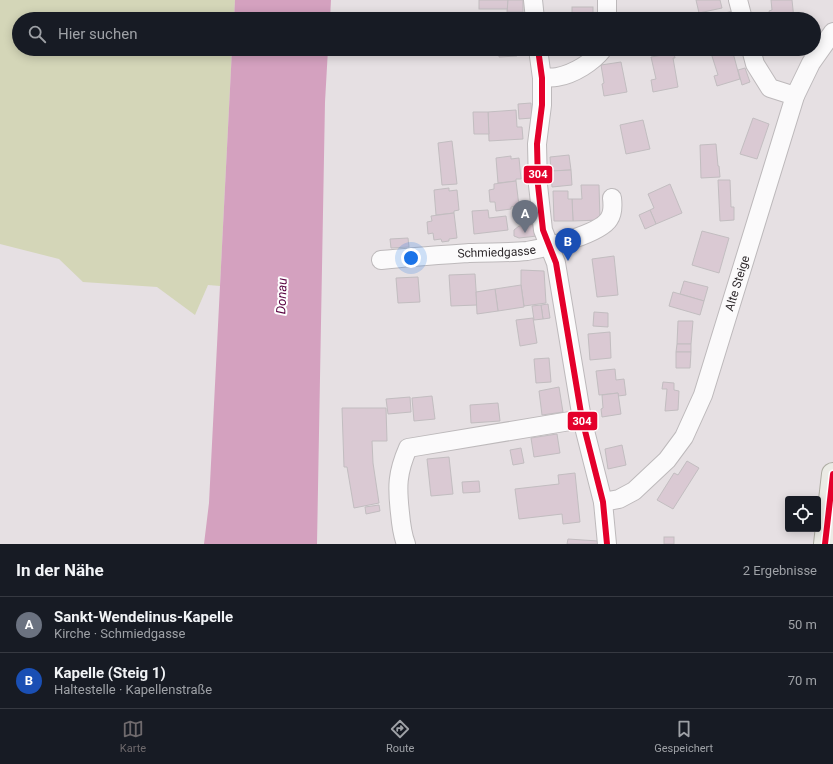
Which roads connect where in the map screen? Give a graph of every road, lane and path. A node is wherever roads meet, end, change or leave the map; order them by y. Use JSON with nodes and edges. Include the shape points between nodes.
{"nodes":[{"id":1,"x":533,"y":0,"type":"edge"},
{"id":2,"x":607,"y":0,"type":"edge"},
{"id":3,"x":738,"y":0,"type":"edge"},
{"id":4,"x":534,"y":12,"type":"edge"},
{"id":5,"x":607,"y":12,"type":"edge"},
{"id":6,"x":741,"y":12,"type":"edge"},
{"id":7,"x":833,"y":32,"type":"edge"},
{"id":8,"x":821,"y":49,"type":"edge"},
{"id":9,"x":539,"y":56,"type":"edge"},
{"id":10,"x":595,"y":56,"type":"edge"},
{"id":11,"x":752,"y":56,"type":"edge"},
{"id":12,"x":816,"y":56,"type":"edge"},
{"id":13,"x":542,"y":78,"type":"junction"},
{"id":14,"x":795,"y":96,"type":"junction"},
{"id":15,"x":612,"y":198,"type":"dead end"},
{"id":16,"x":550,"y":246,"type":"junction"},
{"id":17,"x":381,"y":260,"type":"dead end"},
{"id":18,"x":582,"y":419,"type":"junction"},
{"id":19,"x":833,"y":474,"type":"edge"},
{"id":20,"x":603,"y":502,"type":"junction"},
{"id":21,"x":404,"y":539,"type":"edge"},
{"id":22,"x":607,"y":544,"type":"edge"},
{"id":23,"x":825,"y":544,"type":"edge"}],
"edges":[{"from":1,"to":4,"type":"street"},
{"from":2,"to":5,"type":"street"},
{"from":3,"to":6,"type":"street"},
{"from":7,"to":8,"type":"street","name":"Alte Steige"},
{"from":9,"to":13,"type":"street"},
{"from":10,"to":13,"type":"street","via":[[568,73]]},
{"from":11,"to":14,"type":"street","via":[[754,64],[770,88]]},
{"from":12,"to":14,"type":"street","name":"Alte Steige"},
{"from":13,"to":16,"type":"street","via":[[542,105],[537,144],[538,185],[543,230]]},
{"from":14,"to":20,"type":"street","name":"Alte Steige","via":[[703,395],[684,437],[667,460],[634,492],[620,499]]},
{"from":15,"to":16,"type":"street","name":"Schmiedgasse","via":[[612,212],[603,226]]},
{"from":16,"to":17,"type":"street","name":"Schmiedgasse","via":[[526,251]]},
{"from":16,"to":18,"type":"street","via":[[556,263]]},
{"from":18,"to":20,"type":"street"},
{"from":18,"to":21,"type":"street","via":[[408,448],[401,463],[397,489]]},
{"from":19,"to":23,"type":"main road"},
{"from":20,"to":22,"type":"street"}]}
